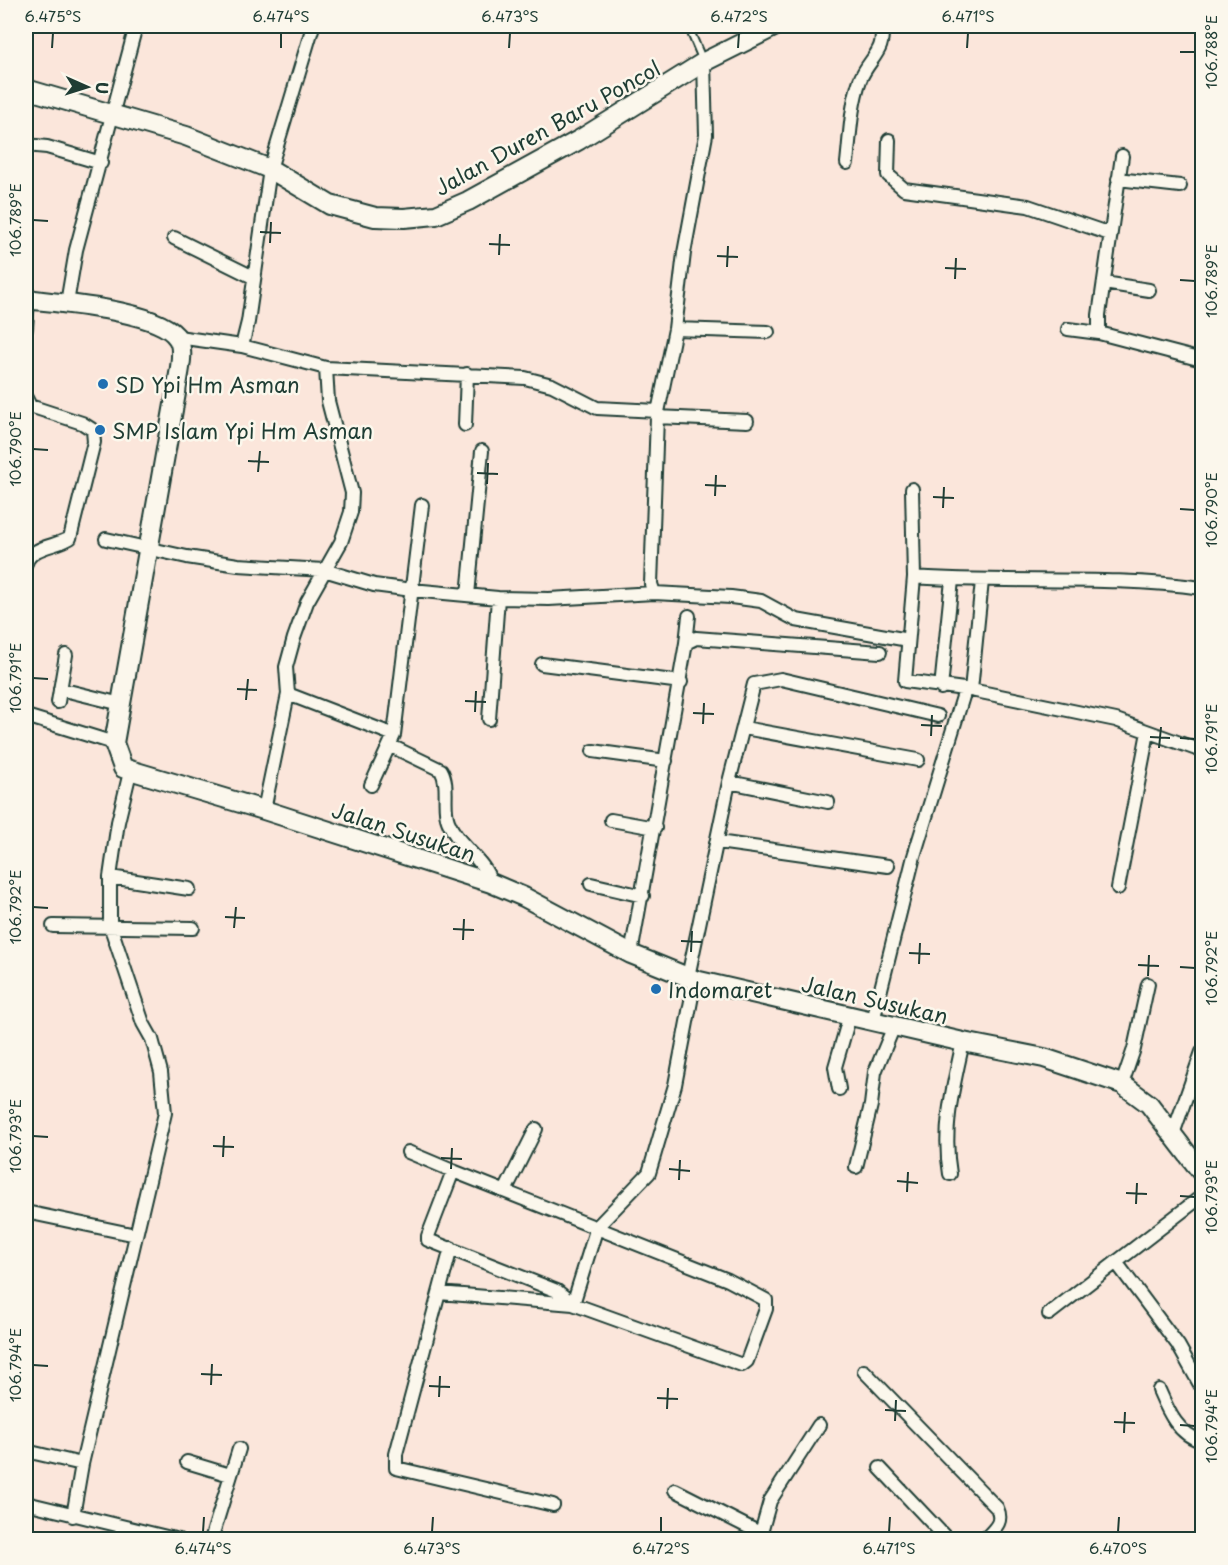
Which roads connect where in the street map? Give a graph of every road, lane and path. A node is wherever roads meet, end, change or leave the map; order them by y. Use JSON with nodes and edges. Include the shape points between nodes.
{"nodes":[{"id":1,"x":136,"y":26,"type":"edge"},
{"id":2,"x":313,"y":26,"type":"edge"},
{"id":3,"x":688,"y":26,"type":"edge"},
{"id":4,"x":777,"y":26,"type":"edge"},
{"id":5,"x":880,"y":26,"type":"edge"},
{"id":6,"x":704,"y":62,"type":"junction"},
{"id":7,"x":26,"y":89,"type":"edge"},
{"id":8,"x":114,"y":114,"type":"junction"},
{"id":9,"x":889,"y":140,"type":"dead end"},
{"id":10,"x":26,"y":145,"type":"edge"},
{"id":11,"x":1122,"y":156,"type":"dead end"},
{"id":12,"x":101,"y":163,"type":"junction"},
{"id":13,"x":847,"y":163,"type":"dead end"},
{"id":14,"x":270,"y":169,"type":"junction"},
{"id":15,"x":1118,"y":179,"type":"junction"},
{"id":16,"x":1180,"y":186,"type":"dead end"},
{"id":17,"x":1110,"y":234,"type":"junction"},
{"id":18,"x":174,"y":238,"type":"dead end"},
{"id":19,"x":253,"y":277,"type":"junction"},
{"id":20,"x":1104,"y":283,"type":"junction"},
{"id":21,"x":1149,"y":290,"type":"dead end"},
{"id":22,"x":27,"y":299,"type":"edge"},
{"id":23,"x":67,"y":303,"type":"junction"},
{"id":24,"x":26,"y":329,"type":"edge"},
{"id":25,"x":675,"y":329,"type":"junction"},
{"id":26,"x":1068,"y":329,"type":"dead end"},
{"id":27,"x":768,"y":332,"type":"dead end"},
{"id":28,"x":1099,"y":333,"type":"junction"},
{"id":29,"x":178,"y":337,"type":"junction"},
{"id":30,"x":242,"y":346,"type":"junction"},
{"id":31,"x":1203,"y":360,"type":"edge"},
{"id":32,"x":326,"y":368,"type":"junction"},
{"id":33,"x":467,"y":374,"type":"junction"},
{"id":34,"x":26,"y":398,"type":"edge"},
{"id":35,"x":658,"y":414,"type":"junction"},
{"id":36,"x":747,"y":421,"type":"dead end"},
{"id":37,"x":465,"y":425,"type":"dead end"},
{"id":38,"x":482,"y":451,"type":"dead end"},
{"id":39,"x":912,"y":489,"type":"dead end"},
{"id":40,"x":422,"y":506,"type":"dead end"},
{"id":41,"x":106,"y":540,"type":"dead end"},
{"id":42,"x":150,"y":549,"type":"junction"},
{"id":43,"x":26,"y":563,"type":"edge"},
{"id":44,"x":324,"y":570,"type":"junction"},
{"id":45,"x":914,"y":577,"type":"junction"},
{"id":46,"x":952,"y":580,"type":"junction"},
{"id":47,"x":982,"y":582,"type":"junction"},
{"id":48,"x":1203,"y":588,"type":"edge"},
{"id":49,"x":412,"y":590,"type":"junction"},
{"id":50,"x":654,"y":593,"type":"junction"},
{"id":51,"x":468,"y":595,"type":"junction"},
{"id":52,"x":498,"y":598,"type":"junction"},
{"id":53,"x":689,"y":616,"type":"dead end"},
{"id":54,"x":908,"y":640,"type":"junction"},
{"id":55,"x":686,"y":643,"type":"junction"},
{"id":56,"x":880,"y":652,"type":"dead end"},
{"id":57,"x":66,"y":655,"type":"dead end"},
{"id":58,"x":542,"y":664,"type":"dead end"},
{"id":59,"x":681,"y":682,"type":"junction"},
{"id":60,"x":941,"y":688,"type":"junction"},
{"id":61,"x":968,"y":690,"type":"junction"},
{"id":62,"x":288,"y":694,"type":"junction"},
{"id":63,"x":121,"y":704,"type":"junction"},
{"id":64,"x":26,"y":716,"type":"edge"},
{"id":65,"x":938,"y":716,"type":"dead end"},
{"id":66,"x":489,"y":719,"type":"dead end"},
{"id":67,"x":744,"y":728,"type":"junction"},
{"id":68,"x":1148,"y":732,"type":"junction"},
{"id":69,"x":393,"y":740,"type":"junction"},
{"id":70,"x":114,"y":743,"type":"junction"},
{"id":71,"x":1203,"y":750,"type":"edge"},
{"id":72,"x":593,"y":751,"type":"dead end"},
{"id":73,"x":918,"y":760,"type":"dead end"},
{"id":74,"x":666,"y":761,"type":"junction"},
{"id":75,"x":130,"y":772,"type":"junction"},
{"id":76,"x":729,"y":782,"type":"junction"},
{"id":77,"x":371,"y":785,"type":"dead end"},
{"id":78,"x":828,"y":802,"type":"dead end"},
{"id":79,"x":264,"y":810,"type":"junction"},
{"id":80,"x":611,"y":820,"type":"dead end"},
{"id":81,"x":655,"y":828,"type":"junction"},
{"id":82,"x":718,"y":842,"type":"junction"},
{"id":83,"x":888,"y":866,"type":"dead end"},
{"id":84,"x":110,"y":877,"type":"junction"},
{"id":85,"x":491,"y":883,"type":"junction"},
{"id":86,"x":591,"y":884,"type":"dead end"},
{"id":87,"x":1118,"y":888,"type":"dead end"},
{"id":88,"x":189,"y":889,"type":"dead end"},
{"id":89,"x":643,"y":896,"type":"junction"},
{"id":90,"x":110,"y":925,"type":"junction"},
{"id":91,"x":53,"y":926,"type":"dead end"},
{"id":92,"x":193,"y":928,"type":"dead end"},
{"id":93,"x":631,"y":954,"type":"junction"},
{"id":94,"x":692,"y":979,"type":"junction"},
{"id":95,"x":1148,"y":984,"type":"dead end"},
{"id":96,"x":850,"y":1015,"type":"junction"},
{"id":97,"x":873,"y":1021,"type":"junction"},
{"id":98,"x":894,"y":1026,"type":"junction"},
{"id":99,"x":963,"y":1042,"type":"junction"},
{"id":100,"x":1203,"y":1052,"type":"edge"},
{"id":101,"x":1122,"y":1084,"type":"junction"},
{"id":102,"x":838,"y":1089,"type":"dead end"},
{"id":103,"x":536,"y":1129,"type":"dead end"},
{"id":104,"x":1173,"y":1134,"type":"junction"},
{"id":105,"x":408,"y":1152,"type":"dead end"},
{"id":106,"x":855,"y":1167,"type":"dead end"},
{"id":107,"x":453,"y":1171,"type":"junction"},
{"id":108,"x":1203,"y":1173,"type":"edge"},
{"id":109,"x":950,"y":1174,"type":"dead end"},
{"id":110,"x":506,"y":1191,"type":"junction"},
{"id":111,"x":1203,"y":1196,"type":"edge"},
{"id":112,"x":26,"y":1212,"type":"edge"},
{"id":113,"x":597,"y":1227,"type":"junction"},
{"id":114,"x":136,"y":1235,"type":"junction"},
{"id":115,"x":451,"y":1248,"type":"junction"},
{"id":116,"x":1116,"y":1262,"type":"junction"},
{"id":117,"x":439,"y":1293,"type":"junction"},
{"id":118,"x":573,"y":1304,"type":"junction"},
{"id":119,"x":1049,"y":1314,"type":"dead end"},
{"id":120,"x":864,"y":1371,"type":"dead end"},
{"id":121,"x":1203,"y":1388,"type":"edge"},
{"id":122,"x":1159,"y":1390,"type":"dead end"},
{"id":123,"x":819,"y":1425,"type":"dead end"},
{"id":124,"x":1203,"y":1441,"type":"edge"},
{"id":125,"x":239,"y":1449,"type":"dead end"},
{"id":126,"x":26,"y":1451,"type":"edge"},
{"id":127,"x":188,"y":1462,"type":"dead end"},
{"id":128,"x":82,"y":1464,"type":"junction"},
{"id":129,"x":880,"y":1468,"type":"dead end"},
{"id":130,"x":230,"y":1475,"type":"junction"},
{"id":131,"x":675,"y":1490,"type":"dead end"},
{"id":132,"x":26,"y":1503,"type":"edge"},
{"id":133,"x":553,"y":1505,"type":"dead end"},
{"id":134,"x":73,"y":1516,"type":"junction"},
{"id":135,"x":759,"y":1536,"type":"edge"},
{"id":136,"x":179,"y":1539,"type":"edge"},
{"id":137,"x":211,"y":1539,"type":"edge"},
{"id":138,"x":948,"y":1539,"type":"edge"},
{"id":139,"x":984,"y":1539,"type":"edge"}],
"edges":[{"from":1,"to":8,"type":"street"},
{"from":2,"to":14,"type":"street"},
{"from":3,"to":6,"type":"lane"},
{"from":4,"to":6,"type":"street","name":"Jalan Duren Baru Poncol"},
{"from":5,"to":13,"type":"street","via":[[884,36],[880,50],[860,78]]},
{"from":6,"to":14,"type":"street","name":"Jalan Duren Baru Poncol","via":[[579,140],[435,215],[375,217],[347,210],[330,205]]},
{"from":6,"to":25,"type":"street","via":[[706,135],[684,253]]},
{"from":7,"to":8,"type":"street","name":"Jalan Duren Baru Poncol"},
{"from":8,"to":12,"type":"street"},
{"from":8,"to":14,"type":"street","name":"Jalan Duren Baru Poncol","via":[[186,136]]},
{"from":9,"to":17,"type":"street","via":[[888,175],[904,189],[1028,206]]},
{"from":10,"to":12,"type":"street"},
{"from":11,"to":15,"type":"street"},
{"from":12,"to":23,"type":"street","via":[[76,250]]},
{"from":14,"to":19,"type":"street"},
{"from":15,"to":16,"type":"street"},
{"from":15,"to":17,"type":"street"},
{"from":17,"to":20,"type":"street"},
{"from":18,"to":19,"type":"street"},
{"from":19,"to":30,"type":"street"},
{"from":20,"to":21,"type":"street"},
{"from":20,"to":28,"type":"street"},
{"from":22,"to":23,"type":"street"},
{"from":22,"to":24,"type":"street"},
{"from":23,"to":29,"type":"street","via":[[129,313]]},
{"from":25,"to":27,"type":"street"},
{"from":25,"to":35,"type":"street"},
{"from":26,"to":28,"type":"street"},
{"from":28,"to":31,"type":"street"},
{"from":29,"to":30,"type":"street"},
{"from":29,"to":42,"type":"street","via":[[181,346],[176,393]]},
{"from":30,"to":32,"type":"street"},
{"from":32,"to":33,"type":"street"},
{"from":32,"to":44,"type":"street","via":[[328,401],[352,493],[351,512],[341,542]]},
{"from":33,"to":35,"type":"street","via":[[525,378],[552,385],[597,408]]},
{"from":33,"to":37,"type":"street"},
{"from":34,"to":43,"type":"street","via":[[30,406],[87,426],[93,430],[94,442],[70,538],[34,551]]},
{"from":35,"to":36,"type":"street"},
{"from":35,"to":50,"type":"street","via":[[651,584]]},
{"from":38,"to":51,"type":"street"},
{"from":39,"to":45,"type":"street"},
{"from":40,"to":49,"type":"street"},
{"from":41,"to":42,"type":"street"},
{"from":42,"to":44,"type":"street","via":[[237,565]]},
{"from":42,"to":63,"type":"street"},
{"from":44,"to":49,"type":"street","via":[[374,585]]},
{"from":44,"to":62,"type":"street","via":[[306,602],[294,638],[286,667]]},
{"from":45,"to":46,"type":"street"},
{"from":45,"to":54,"type":"street"},
{"from":46,"to":47,"type":"street"},
{"from":46,"to":60,"type":"street"},
{"from":47,"to":48,"type":"street","via":[[1135,581]]},
{"from":47,"to":61,"type":"street"},
{"from":49,"to":51,"type":"street"},
{"from":49,"to":69,"type":"street"},
{"from":50,"to":52,"type":"street"},
{"from":50,"to":54,"type":"street","via":[[761,601],[796,620]]},
{"from":51,"to":52,"type":"street"},
{"from":52,"to":66,"type":"street"},
{"from":53,"to":55,"type":"street"},
{"from":54,"to":60,"type":"street","via":[[906,681]]},
{"from":55,"to":56,"type":"street","via":[[696,638]]},
{"from":55,"to":59,"type":"street"},
{"from":57,"to":63,"type":"street","via":[[59,695]]},
{"from":58,"to":59,"type":"street"},
{"from":59,"to":74,"type":"street"},
{"from":60,"to":61,"type":"street"},
{"from":61,"to":68,"type":"street","via":[[1116,720]]},
{"from":61,"to":97,"type":"street","via":[[914,856]]},
{"from":62,"to":69,"type":"street"},
{"from":62,"to":79,"type":"street"},
{"from":63,"to":70,"type":"street"},
{"from":64,"to":70,"type":"street"},
{"from":65,"to":67,"type":"street","via":[[781,679],[754,684]]},
{"from":67,"to":73,"type":"street"},
{"from":67,"to":76,"type":"street"},
{"from":68,"to":71,"type":"street"},
{"from":68,"to":87,"type":"street"},
{"from":69,"to":77,"type":"street"},
{"from":69,"to":85,"type":"street","via":[[441,770],[447,820],[485,867]]},
{"from":70,"to":75,"type":"street","via":[[119,763]]},
{"from":72,"to":74,"type":"street"},
{"from":74,"to":81,"type":"street"},
{"from":75,"to":79,"type":"street","name":"Jalan Susukan"},
{"from":75,"to":84,"type":"street"},
{"from":76,"to":78,"type":"street"},
{"from":76,"to":82,"type":"street"},
{"from":79,"to":85,"type":"street","name":"Jalan Susukan"},
{"from":80,"to":81,"type":"street"},
{"from":81,"to":89,"type":"street"},
{"from":82,"to":83,"type":"street"},
{"from":82,"to":94,"type":"street"},
{"from":84,"to":88,"type":"street"},
{"from":84,"to":90,"type":"street"},
{"from":85,"to":93,"type":"street","name":"Jalan Susukan"},
{"from":86,"to":89,"type":"street"},
{"from":89,"to":93,"type":"street"},
{"from":90,"to":91,"type":"street"},
{"from":90,"to":92,"type":"street"},
{"from":90,"to":114,"type":"street","via":[[152,1039],[161,1072],[165,1113]]},
{"from":93,"to":94,"type":"street","name":"Jalan Susukan"},
{"from":94,"to":96,"type":"street","name":"Jalan Susukan"},
{"from":94,"to":113,"type":"street","via":[[675,1085],[649,1173]]},
{"from":95,"to":101,"type":"street"},
{"from":96,"to":97,"type":"street","name":"Jalan Susukan"},
{"from":96,"to":102,"type":"street","via":[[835,1067]]},
{"from":97,"to":98,"type":"street","name":"Jalan Susukan"},
{"from":98,"to":99,"type":"street","name":"Jalan Susukan"},
{"from":98,"to":106,"type":"street","via":[[875,1072]]},
{"from":99,"to":101,"type":"street","name":"Jalan Susukan","via":[[1044,1058]]},
{"from":99,"to":109,"type":"street","via":[[947,1114]]},
{"from":100,"to":104,"type":"street"},
{"from":101,"to":104,"type":"street","name":"Jalan Susukan","via":[[1149,1104]]},
{"from":103,"to":110,"type":"street"},
{"from":104,"to":108,"type":"street","name":"Jalan Susukan"},
{"from":105,"to":107,"type":"street"},
{"from":107,"to":110,"type":"street"},
{"from":107,"to":115,"type":"street","via":[[427,1238]]},
{"from":110,"to":113,"type":"street"},
{"from":111,"to":116,"type":"street"},
{"from":112,"to":114,"type":"street"},
{"from":113,"to":118,"type":"street"},
{"from":113,"to":118,"type":"street","via":[[728,1280],[766,1300],[766,1309],[747,1361],[742,1365]]},
{"from":114,"to":128,"type":"street"},
{"from":115,"to":117,"type":"street"},
{"from":115,"to":118,"type":"street","via":[[557,1291]]},
{"from":116,"to":119,"type":"street"},
{"from":116,"to":121,"type":"street","via":[[1178,1345]]},
{"from":117,"to":118,"type":"street"},
{"from":117,"to":133,"type":"street","via":[[396,1454],[396,1468]]},
{"from":120,"to":139,"type":"street","via":[[997,1508],[999,1524]]},
{"from":122,"to":124,"type":"street","via":[[1179,1427]]},
{"from":123,"to":135,"type":"street","via":[[770,1501]]},
{"from":125,"to":130,"type":"street"},
{"from":126,"to":128,"type":"street"},
{"from":127,"to":130,"type":"street"},
{"from":128,"to":134,"type":"street"},
{"from":129,"to":138,"type":"street"},
{"from":130,"to":137,"type":"street"},
{"from":131,"to":135,"type":"street"},
{"from":132,"to":134,"type":"street"},
{"from":134,"to":136,"type":"street"}]}
